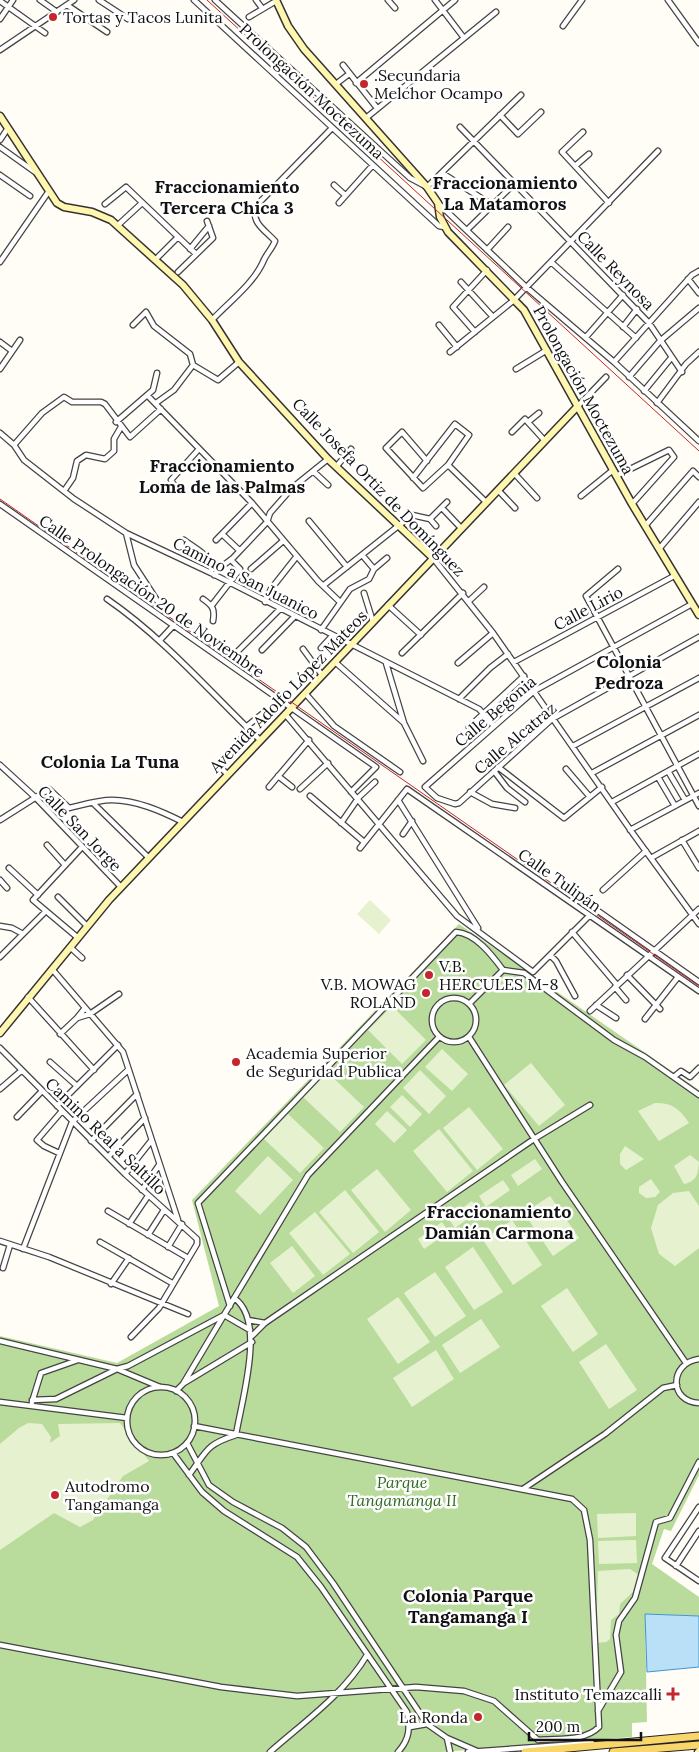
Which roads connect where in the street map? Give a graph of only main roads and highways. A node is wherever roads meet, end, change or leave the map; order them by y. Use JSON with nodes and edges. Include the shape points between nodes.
{"nodes":[{"id":1,"x":699,"y":1736,"type":"edge"},
{"id":2,"x":699,"y":1745,"type":"edge"},
{"id":3,"x":689,"y":1749,"type":"edge"},
{"id":4,"x":626,"y":1751,"type":"edge"},
{"id":5,"x":524,"y":1752,"type":"edge"},
{"id":6,"x":613,"y":1752,"type":"edge"}],
"edges":[{"from":1,"to":5,"type":"main road"},
{"from":2,"to":3,"type":"main road"},
{"from":3,"to":4,"type":"main road"},
{"from":4,"to":6,"type":"main road"}]}
